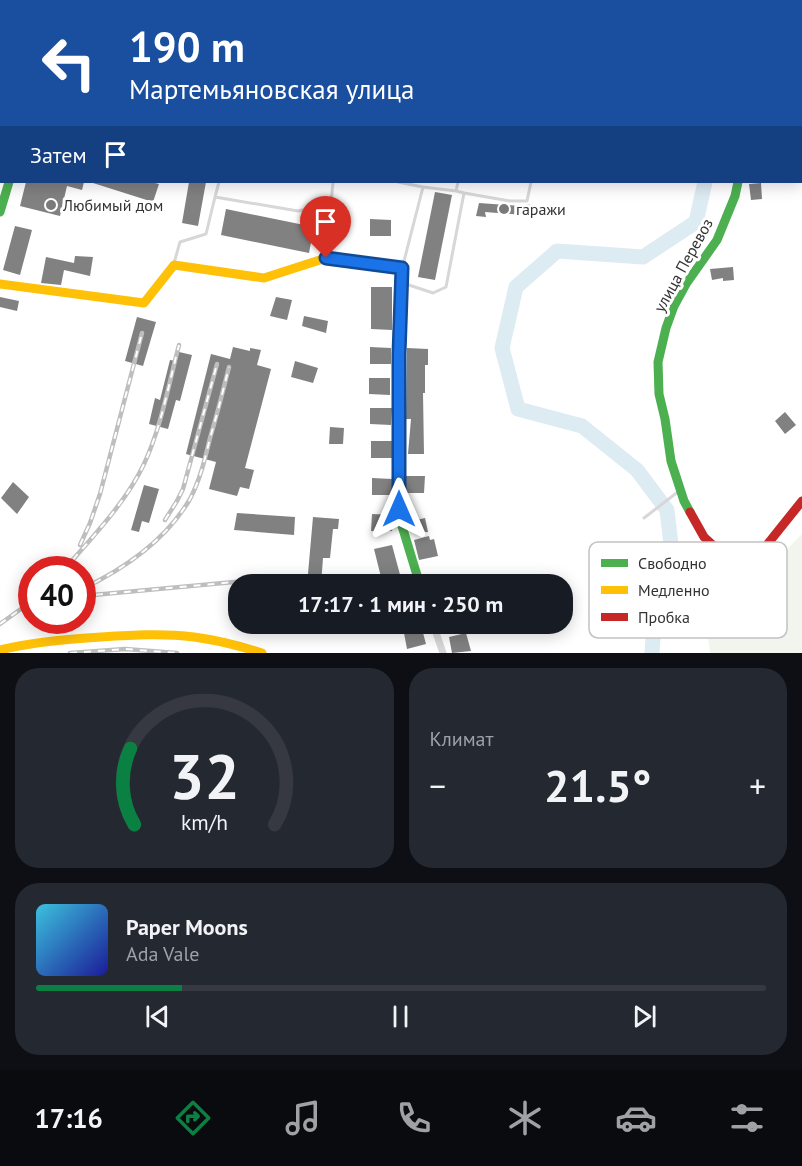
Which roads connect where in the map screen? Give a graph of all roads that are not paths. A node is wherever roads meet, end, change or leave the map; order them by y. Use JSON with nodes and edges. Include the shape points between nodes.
{"nodes":[{"id":1,"x":9,"y":183,"type":"edge"},
{"id":2,"x":219,"y":183,"type":"edge"},
{"id":3,"x":333,"y":183,"type":"edge"},
{"id":4,"x":403,"y":183,"type":"edge"},
{"id":5,"x":458,"y":183,"type":"edge"},
{"id":6,"x":531,"y":183,"type":"edge"},
{"id":7,"x":738,"y":183,"type":"edge"},
{"id":8,"x":423,"y":187,"type":"junction"},
{"id":9,"x":456,"y":191,"type":"junction"},
{"id":10,"x":464,"y":193,"type":"junction"},
{"id":11,"x":215,"y":197,"type":"junction"},
{"id":12,"x":332,"y":203,"type":"junction"},
{"id":13,"x":0,"y":212,"type":"edge"},
{"id":14,"x":326,"y":258,"type":"junction"},
{"id":15,"x":174,"y":265,"type":"junction"},
{"id":16,"x":402,"y":268,"type":"junction"},
{"id":17,"x":401,"y":283,"type":"junction"},
{"id":18,"x":0,"y":284,"type":"edge"},
{"id":19,"x":678,"y":492,"type":"junction"},
{"id":20,"x":802,"y":501,"type":"edge"},
{"id":21,"x":644,"y":518,"type":"dead end"},
{"id":22,"x":710,"y":542,"type":"edge"},
{"id":23,"x":769,"y":542,"type":"edge"},
{"id":24,"x":417,"y":574,"type":"edge"},
{"id":25,"x":436,"y":634,"type":"edge"},
{"id":26,"x":0,"y":650,"type":"edge"},
{"id":27,"x":262,"y":653,"type":"edge"},
{"id":28,"x":442,"y":653,"type":"edge"}],
"edges":[{"from":1,"to":13,"type":"street"},
{"from":2,"to":11,"type":"lane"},
{"from":3,"to":12,"type":"lane"},
{"from":4,"to":8,"type":"lane"},
{"from":5,"to":9,"type":"lane"},
{"from":6,"to":10,"type":"lane","via":[[527,201]]},
{"from":7,"to":19,"type":"street","name":"улица Перевоз","via":[[717,240],[674,306],[658,362],[659,394]]},
{"from":8,"to":9,"type":"lane"},
{"from":8,"to":16,"type":"lane"},
{"from":9,"to":10,"type":"lane"},
{"from":10,"to":17,"type":"lane","via":[[446,287],[433,293]]},
{"from":11,"to":12,"type":"lane","via":[[298,212]]},
{"from":11,"to":15,"type":"lane","via":[[206,234],[180,242]]},
{"from":12,"to":14,"type":"lane"},
{"from":14,"to":15,"type":"street","via":[[264,278]]},
{"from":14,"to":16,"type":"street"},
{"from":15,"to":18,"type":"street","via":[[144,303]]},
{"from":16,"to":17,"type":"street"},
{"from":17,"to":24,"type":"street","via":[[399,509]]},
{"from":19,"to":21,"type":"lane"},
{"from":19,"to":22,"type":"street","name":"улица Перевоз"},
{"from":20,"to":23,"type":"street","name":"улица Перевоз"},
{"from":25,"to":28,"type":"street"},
{"from":26,"to":27,"type":"street","via":[[55,640],[150,634],[195,637]]}]}
